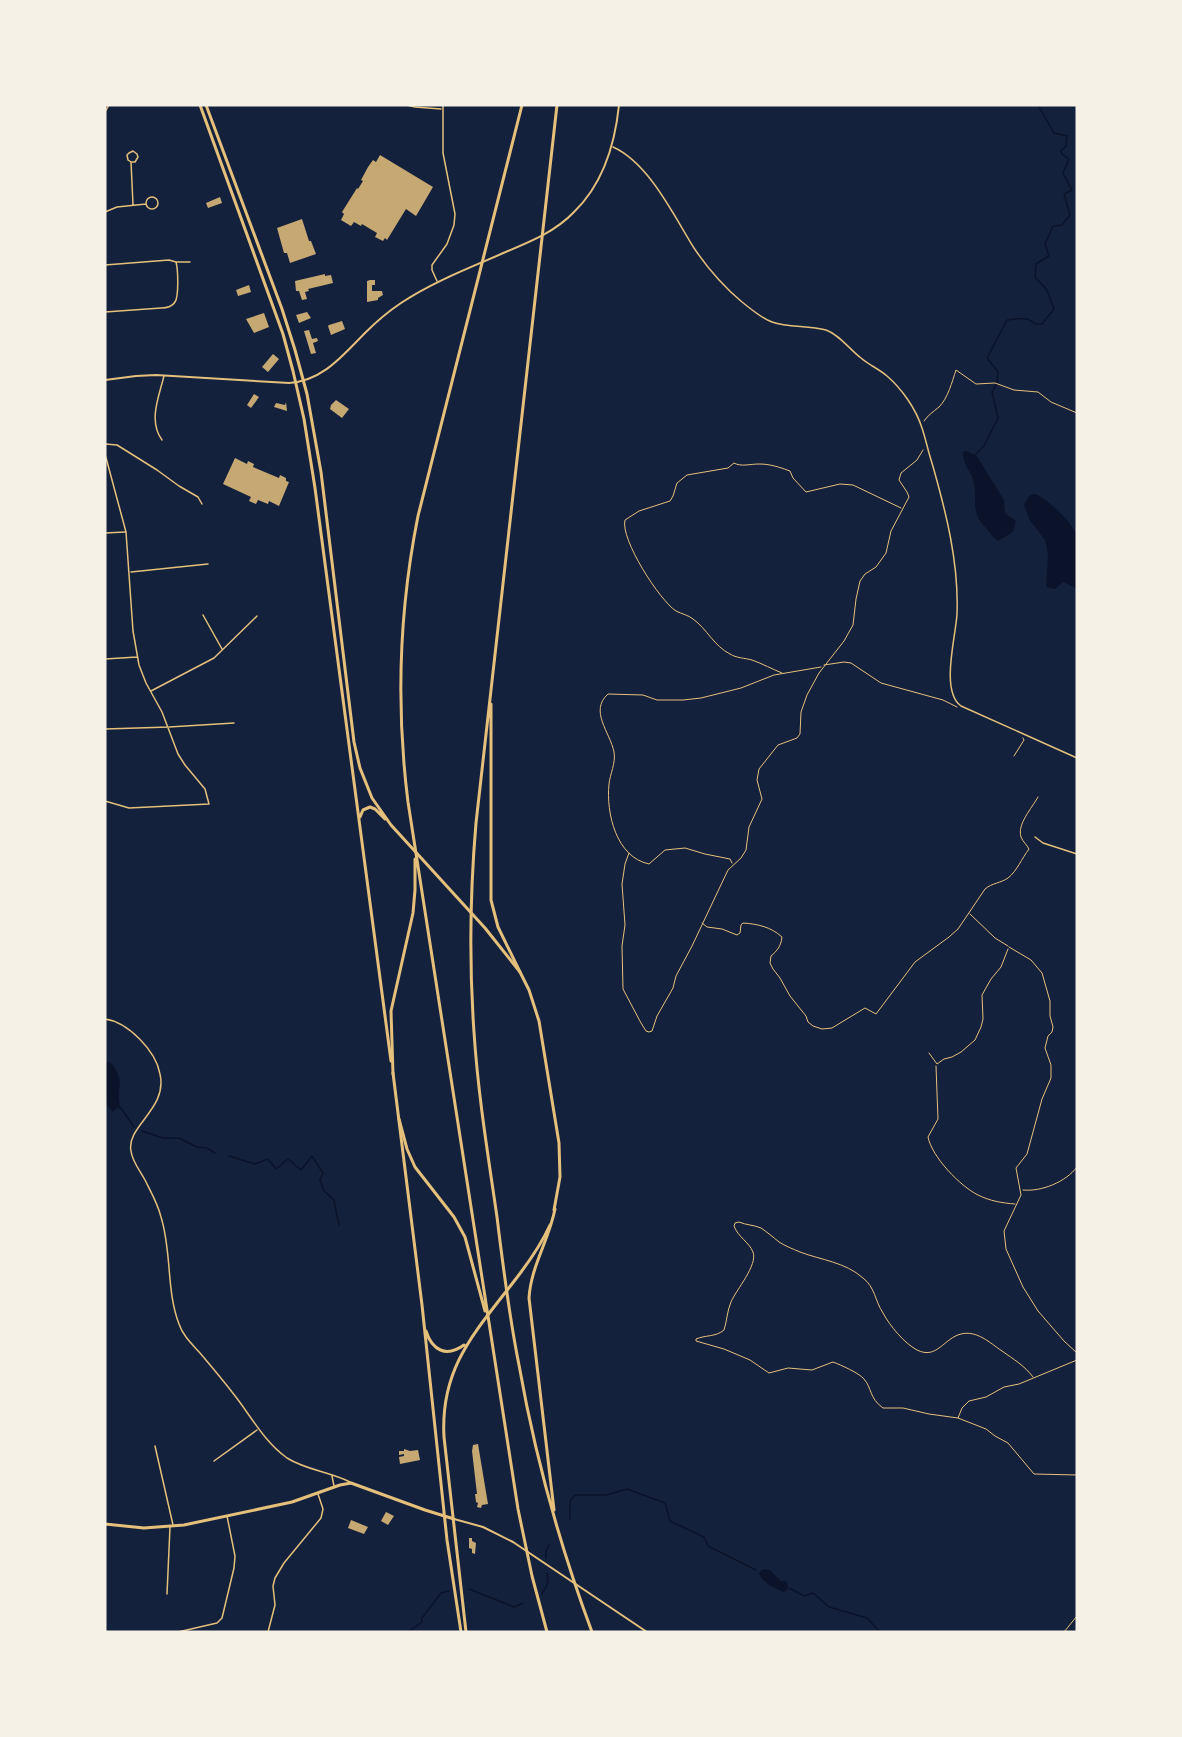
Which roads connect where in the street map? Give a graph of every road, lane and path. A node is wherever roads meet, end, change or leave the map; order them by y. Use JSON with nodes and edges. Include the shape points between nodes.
{"nodes":[{"id":1,"x":109,"y":105,"type":"edge"},
{"id":2,"x":200,"y":105,"type":"edge"},
{"id":3,"x":206,"y":105,"type":"edge"},
{"id":4,"x":406,"y":105,"type":"edge"},
{"id":5,"x":443,"y":105,"type":"edge"},
{"id":6,"x":522,"y":105,"type":"edge"},
{"id":7,"x":557,"y":105,"type":"edge"},
{"id":8,"x":619,"y":105,"type":"edge"},
{"id":9,"x":442,"y":109,"type":"junction"},
{"id":10,"x":105,"y":112,"type":"edge"},
{"id":11,"x":611,"y":146,"type":"junction"},
{"id":12,"x":131,"y":162,"type":"dead end"},
{"id":13,"x":146,"y":204,"type":"dead end"},
{"id":14,"x":133,"y":205,"type":"junction"},
{"id":15,"x":105,"y":212,"type":"edge"},
{"id":16,"x":177,"y":262,"type":"junction"},
{"id":17,"x":190,"y":262,"type":"dead end"},
{"id":18,"x":105,"y":265,"type":"edge"},
{"id":19,"x":438,"y":282,"type":"junction"},
{"id":20,"x":105,"y":312,"type":"edge"},
{"id":21,"x":165,"y":376,"type":"junction"},
{"id":22,"x":105,"y":380,"type":"edge"},
{"id":23,"x":303,"y":381,"type":"junction"},
{"id":24,"x":296,"y":382,"type":"junction"},
{"id":25,"x":1077,"y":413,"type":"edge"},
{"id":26,"x":920,"y":423,"type":"junction"},
{"id":27,"x":162,"y":440,"type":"dead end"},
{"id":28,"x":105,"y":444,"type":"edge"},
{"id":29,"x":928,"y":448,"type":"junction"},
{"id":30,"x":105,"y":454,"type":"edge"},
{"id":31,"x":202,"y":504,"type":"dead end"},
{"id":32,"x":903,"y":509,"type":"junction"},
{"id":33,"x":126,"y":532,"type":"junction"},
{"id":34,"x":105,"y":533,"type":"edge"},
{"id":35,"x":208,"y":564,"type":"dead end"},
{"id":36,"x":130,"y":573,"type":"junction"},
{"id":37,"x":203,"y":615,"type":"dead end"},
{"id":38,"x":257,"y":616,"type":"dead end"},
{"id":39,"x":223,"y":650,"type":"junction"},
{"id":40,"x":137,"y":657,"type":"junction"},
{"id":41,"x":105,"y":659,"type":"edge"},
{"id":42,"x":823,"y":666,"type":"junction"},
{"id":43,"x":784,"y":674,"type":"junction"},
{"id":44,"x":150,"y":691,"type":"junction"},
{"id":45,"x":491,"y":694,"type":"junction"},
{"id":46,"x":964,"y":710,"type":"dead end"},
{"id":47,"x":234,"y":723,"type":"dead end"},
{"id":48,"x":169,"y":727,"type":"junction"},
{"id":49,"x":105,"y":729,"type":"edge"},
{"id":50,"x":1022,"y":737,"type":"dead end"},
{"id":51,"x":1014,"y":756,"type":"dead end"},
{"id":52,"x":1077,"y":758,"type":"edge"},
{"id":53,"x":1038,"y":797,"type":"dead end"},
{"id":54,"x":105,"y":801,"type":"edge"},
{"id":55,"x":359,"y":822,"type":"junction"},
{"id":56,"x":391,"y":825,"type":"junction"},
{"id":57,"x":1035,"y":837,"type":"dead end"},
{"id":58,"x":416,"y":851,"type":"junction"},
{"id":59,"x":630,"y":853,"type":"junction"},
{"id":60,"x":1077,"y":854,"type":"edge"},
{"id":61,"x":732,"y":864,"type":"junction"},
{"id":62,"x":969,"y":914,"type":"junction"},
{"id":63,"x":702,"y":923,"type":"junction"},
{"id":64,"x":1009,"y":947,"type":"junction"},
{"id":65,"x":520,"y":972,"type":"junction"},
{"id":66,"x":105,"y":1019,"type":"edge"},
{"id":67,"x":929,"y":1053,"type":"dead end"},
{"id":68,"x":936,"y":1064,"type":"junction"},
{"id":69,"x":393,"y":1074,"type":"junction"},
{"id":70,"x":399,"y":1119,"type":"junction"},
{"id":71,"x":1077,"y":1167,"type":"edge"},
{"id":72,"x":1021,"y":1190,"type":"junction"},
{"id":73,"x":1017,"y":1205,"type":"junction"},
{"id":74,"x":555,"y":1209,"type":"junction"},
{"id":75,"x":422,"y":1305,"type":"junction"},
{"id":76,"x":489,"y":1322,"type":"junction"},
{"id":77,"x":468,"y":1341,"type":"junction"},
{"id":78,"x":1077,"y":1353,"type":"edge"},
{"id":79,"x":1077,"y":1360,"type":"edge"},
{"id":80,"x":1033,"y":1377,"type":"junction"},
{"id":81,"x":958,"y":1418,"type":"junction"},
{"id":82,"x":259,"y":1429,"type":"junction"},
{"id":83,"x":155,"y":1446,"type":"dead end"},
{"id":84,"x":214,"y":1461,"type":"dead end"},
{"id":85,"x":332,"y":1475,"type":"junction"},
{"id":86,"x":1077,"y":1476,"type":"edge"},
{"id":87,"x":351,"y":1483,"type":"junction"},
{"id":88,"x":334,"y":1487,"type":"junction"},
{"id":89,"x":318,"y":1494,"type":"junction"},
{"id":90,"x":227,"y":1516,"type":"junction"},
{"id":91,"x":445,"y":1516,"type":"junction"},
{"id":92,"x":555,"y":1518,"type":"junction"},
{"id":93,"x":454,"y":1519,"type":"junction"},
{"id":94,"x":105,"y":1524,"type":"edge"},
{"id":95,"x":171,"y":1526,"type":"junction"},
{"id":96,"x":167,"y":1594,"type":"dead end"},
{"id":97,"x":1077,"y":1616,"type":"edge"},
{"id":98,"x":178,"y":1632,"type":"edge"},
{"id":99,"x":268,"y":1632,"type":"edge"},
{"id":100,"x":460,"y":1632,"type":"edge"},
{"id":101,"x":466,"y":1632,"type":"edge"},
{"id":102,"x":547,"y":1632,"type":"edge"},
{"id":103,"x":592,"y":1632,"type":"edge"},
{"id":104,"x":647,"y":1632,"type":"edge"},
{"id":105,"x":1064,"y":1632,"type":"edge"}],
"edges":[{"from":1,"to":10,"type":"street"},
{"from":2,"to":24,"type":"main road","via":[[277,315]]},
{"from":3,"to":23,"type":"main road","via":[[282,309]]},
{"from":4,"to":9,"type":"street"},
{"from":5,"to":9,"type":"street"},
{"from":6,"to":58,"type":"main road","via":[[421,503],[409,572],[400,706],[406,788]]},
{"from":7,"to":45,"type":"main road"},
{"from":8,"to":11,"type":"main road"},
{"from":9,"to":19,"type":"street","via":[[443,153],[455,214],[445,249],[432,265]]},
{"from":11,"to":19,"type":"main road","via":[[593,189],[560,225]]},
{"from":11,"to":26,"type":"street","via":[[628,156],[650,180],[705,263],[733,294],[771,322],[831,332],[892,381]]},
{"from":12,"to":14,"type":"street"},
{"from":13,"to":14,"type":"street"},
{"from":14,"to":15,"type":"street"},
{"from":16,"to":17,"type":"street"},
{"from":16,"to":18,"type":"street"},
{"from":16,"to":20,"type":"street","via":[[176,297],[170,306]]},
{"from":19,"to":23,"type":"main road","via":[[396,306],[330,368]]},
{"from":21,"to":22,"type":"main road"},
{"from":21,"to":24,"type":"main road"},
{"from":21,"to":27,"type":"street","via":[[155,422]]},
{"from":23,"to":24,"type":"main road"},
{"from":23,"to":56,"type":"main road","via":[[315,435],[360,768],[372,798]]},
{"from":24,"to":55,"type":"main road","via":[[312,465]]},
{"from":25,"to":26,"type":"path","via":[[1038,392],[995,383],[976,384],[956,370],[943,401]]},
{"from":26,"to":29,"type":"street"},
{"from":28,"to":31,"type":"street","via":[[117,445],[198,497]]},
{"from":29,"to":32,"type":"path","via":[[899,477],[908,495]]},
{"from":29,"to":52,"type":"street","via":[[953,554],[957,609],[951,679],[955,701]]},
{"from":30,"to":33,"type":"street"},
{"from":32,"to":42,"type":"path","via":[[884,556],[860,581],[852,628]]},
{"from":32,"to":43,"type":"path","via":[[853,485],[806,492],[783,468],[734,463],[728,468],[687,475],[677,483],[670,501],[625,520],[624,529],[632,550],[651,582],[676,611],[695,620],[729,654]]},
{"from":33,"to":34,"type":"street"},
{"from":33,"to":36,"type":"street"},
{"from":35,"to":36,"type":"street"},
{"from":36,"to":40,"type":"street"},
{"from":37,"to":39,"type":"street"},
{"from":38,"to":39,"type":"street"},
{"from":39,"to":44,"type":"street"},
{"from":40,"to":41,"type":"street"},
{"from":40,"to":44,"type":"street"},
{"from":42,"to":43,"type":"path"},
{"from":42,"to":46,"type":"path","via":[[851,663],[881,683],[943,700]]},
{"from":42,"to":61,"type":"path","via":[[804,702],[800,734],[778,745],[759,769],[761,802],[749,827],[746,850]]},
{"from":43,"to":59,"type":"path","via":[[701,698],[657,700],[644,695],[608,694],[602,699],[599,711],[614,752],[608,786],[610,819],[616,837]]},
{"from":44,"to":48,"type":"street"},
{"from":45,"to":65,"type":"main road","via":[[491,900],[498,927]]},
{"from":45,"to":92,"type":"main road","via":[[471,893],[474,1039],[516,1349]]},
{"from":47,"to":48,"type":"street"},
{"from":48,"to":49,"type":"street"},
{"from":48,"to":54,"type":"street","via":[[178,754],[205,789],[209,804],[129,808]]},
{"from":50,"to":51,"type":"path","via":[[1024,740]]},
{"from":53,"to":62,"type":"path","via":[[1020,831],[1029,849],[1011,875],[985,889]]},
{"from":55,"to":56,"type":"main road","via":[[361,812],[369,807]]},
{"from":55,"to":69,"type":"main road"},
{"from":56,"to":65,"type":"main road"},
{"from":57,"to":60,"type":"street"},
{"from":58,"to":69,"type":"main road","via":[[412,919],[391,1011]]},
{"from":58,"to":76,"type":"main road"},
{"from":59,"to":61,"type":"path","via":[[649,864],[665,850],[685,848],[728,858]]},
{"from":59,"to":63,"type":"path","via":[[622,884],[623,989],[646,1031],[652,1031]]},
{"from":61,"to":63,"type":"path"},
{"from":62,"to":63,"type":"path","via":[[954,933],[915,962],[876,1014],[864,1008],[825,1029],[808,1022],[770,963],[782,937],[754,923],[743,923],[737,935]]},
{"from":62,"to":64,"type":"path"},
{"from":64,"to":68,"type":"path","via":[[982,995],[983,1019],[975,1040]]},
{"from":64,"to":72,"type":"path","via":[[1031,960],[1041,973],[1050,1001],[1052,1032],[1045,1048],[1051,1078],[1027,1154],[1016,1168]]},
{"from":65,"to":74,"type":"main road","via":[[539,1021],[558,1137],[560,1177]]},
{"from":66,"to":82,"type":"street","via":[[124,1026],[147,1049],[160,1070],[161,1091],[132,1138],[130,1150],[162,1217],[179,1325]]},
{"from":67,"to":68,"type":"path"},
{"from":68,"to":73,"type":"path","via":[[938,1119],[928,1137],[931,1149],[951,1173],[978,1195]]},
{"from":69,"to":70,"type":"main road"},
{"from":70,"to":75,"type":"main road"},
{"from":70,"to":76,"type":"main road","via":[[415,1167],[465,1237]]},
{"from":71,"to":72,"type":"path","via":[[1066,1178],[1041,1189]]},
{"from":72,"to":73,"type":"path"},
{"from":73,"to":78,"type":"path","via":[[1004,1231],[1006,1249],[1038,1311]]},
{"from":74,"to":77,"type":"main road","via":[[543,1240]]},
{"from":74,"to":92,"type":"main road","via":[[533,1272],[529,1298]]},
{"from":75,"to":77,"type":"main road","via":[[427,1333],[436,1347],[453,1351]]},
{"from":75,"to":91,"type":"main road"},
{"from":76,"to":102,"type":"main road","via":[[522,1534]]},
{"from":77,"to":93,"type":"main road","via":[[450,1380],[444,1411]]},
{"from":79,"to":80,"type":"path"},
{"from":80,"to":81,"type":"path","via":[[969,1401]]},
{"from":80,"to":81,"type":"path","via":[[1014,1358],[977,1335],[954,1336],[931,1353],[917,1350],[882,1313],[872,1288],[861,1276],[848,1267],[780,1243],[755,1226],[735,1223],[754,1260],[731,1301],[724,1330],[699,1337],[697,1342],[750,1360],[769,1373],[788,1368],[812,1370],[833,1362],[865,1379],[883,1408]]},
{"from":81,"to":86,"type":"path","via":[[1008,1443],[1034,1474]]},
{"from":82,"to":84,"type":"street"},
{"from":82,"to":85,"type":"street","via":[[289,1459]]},
{"from":83,"to":95,"type":"street"},
{"from":85,"to":87,"type":"street"},
{"from":85,"to":88,"type":"street"},
{"from":87,"to":88,"type":"main road"},
{"from":87,"to":91,"type":"main road"},
{"from":88,"to":89,"type":"main road"},
{"from":89,"to":90,"type":"main road"},
{"from":89,"to":99,"type":"street","via":[[321,1518],[275,1578]]},
{"from":90,"to":95,"type":"main road"},
{"from":90,"to":98,"type":"street","via":[[235,1559],[222,1618]]},
{"from":91,"to":93,"type":"main road"},
{"from":91,"to":100,"type":"main road"},
{"from":92,"to":103,"type":"main road"},
{"from":93,"to":101,"type":"main road"},
{"from":93,"to":104,"type":"main road","via":[[507,1538]]},
{"from":94,"to":95,"type":"main road"},
{"from":95,"to":96,"type":"street"},
{"from":97,"to":105,"type":"path"}]}
